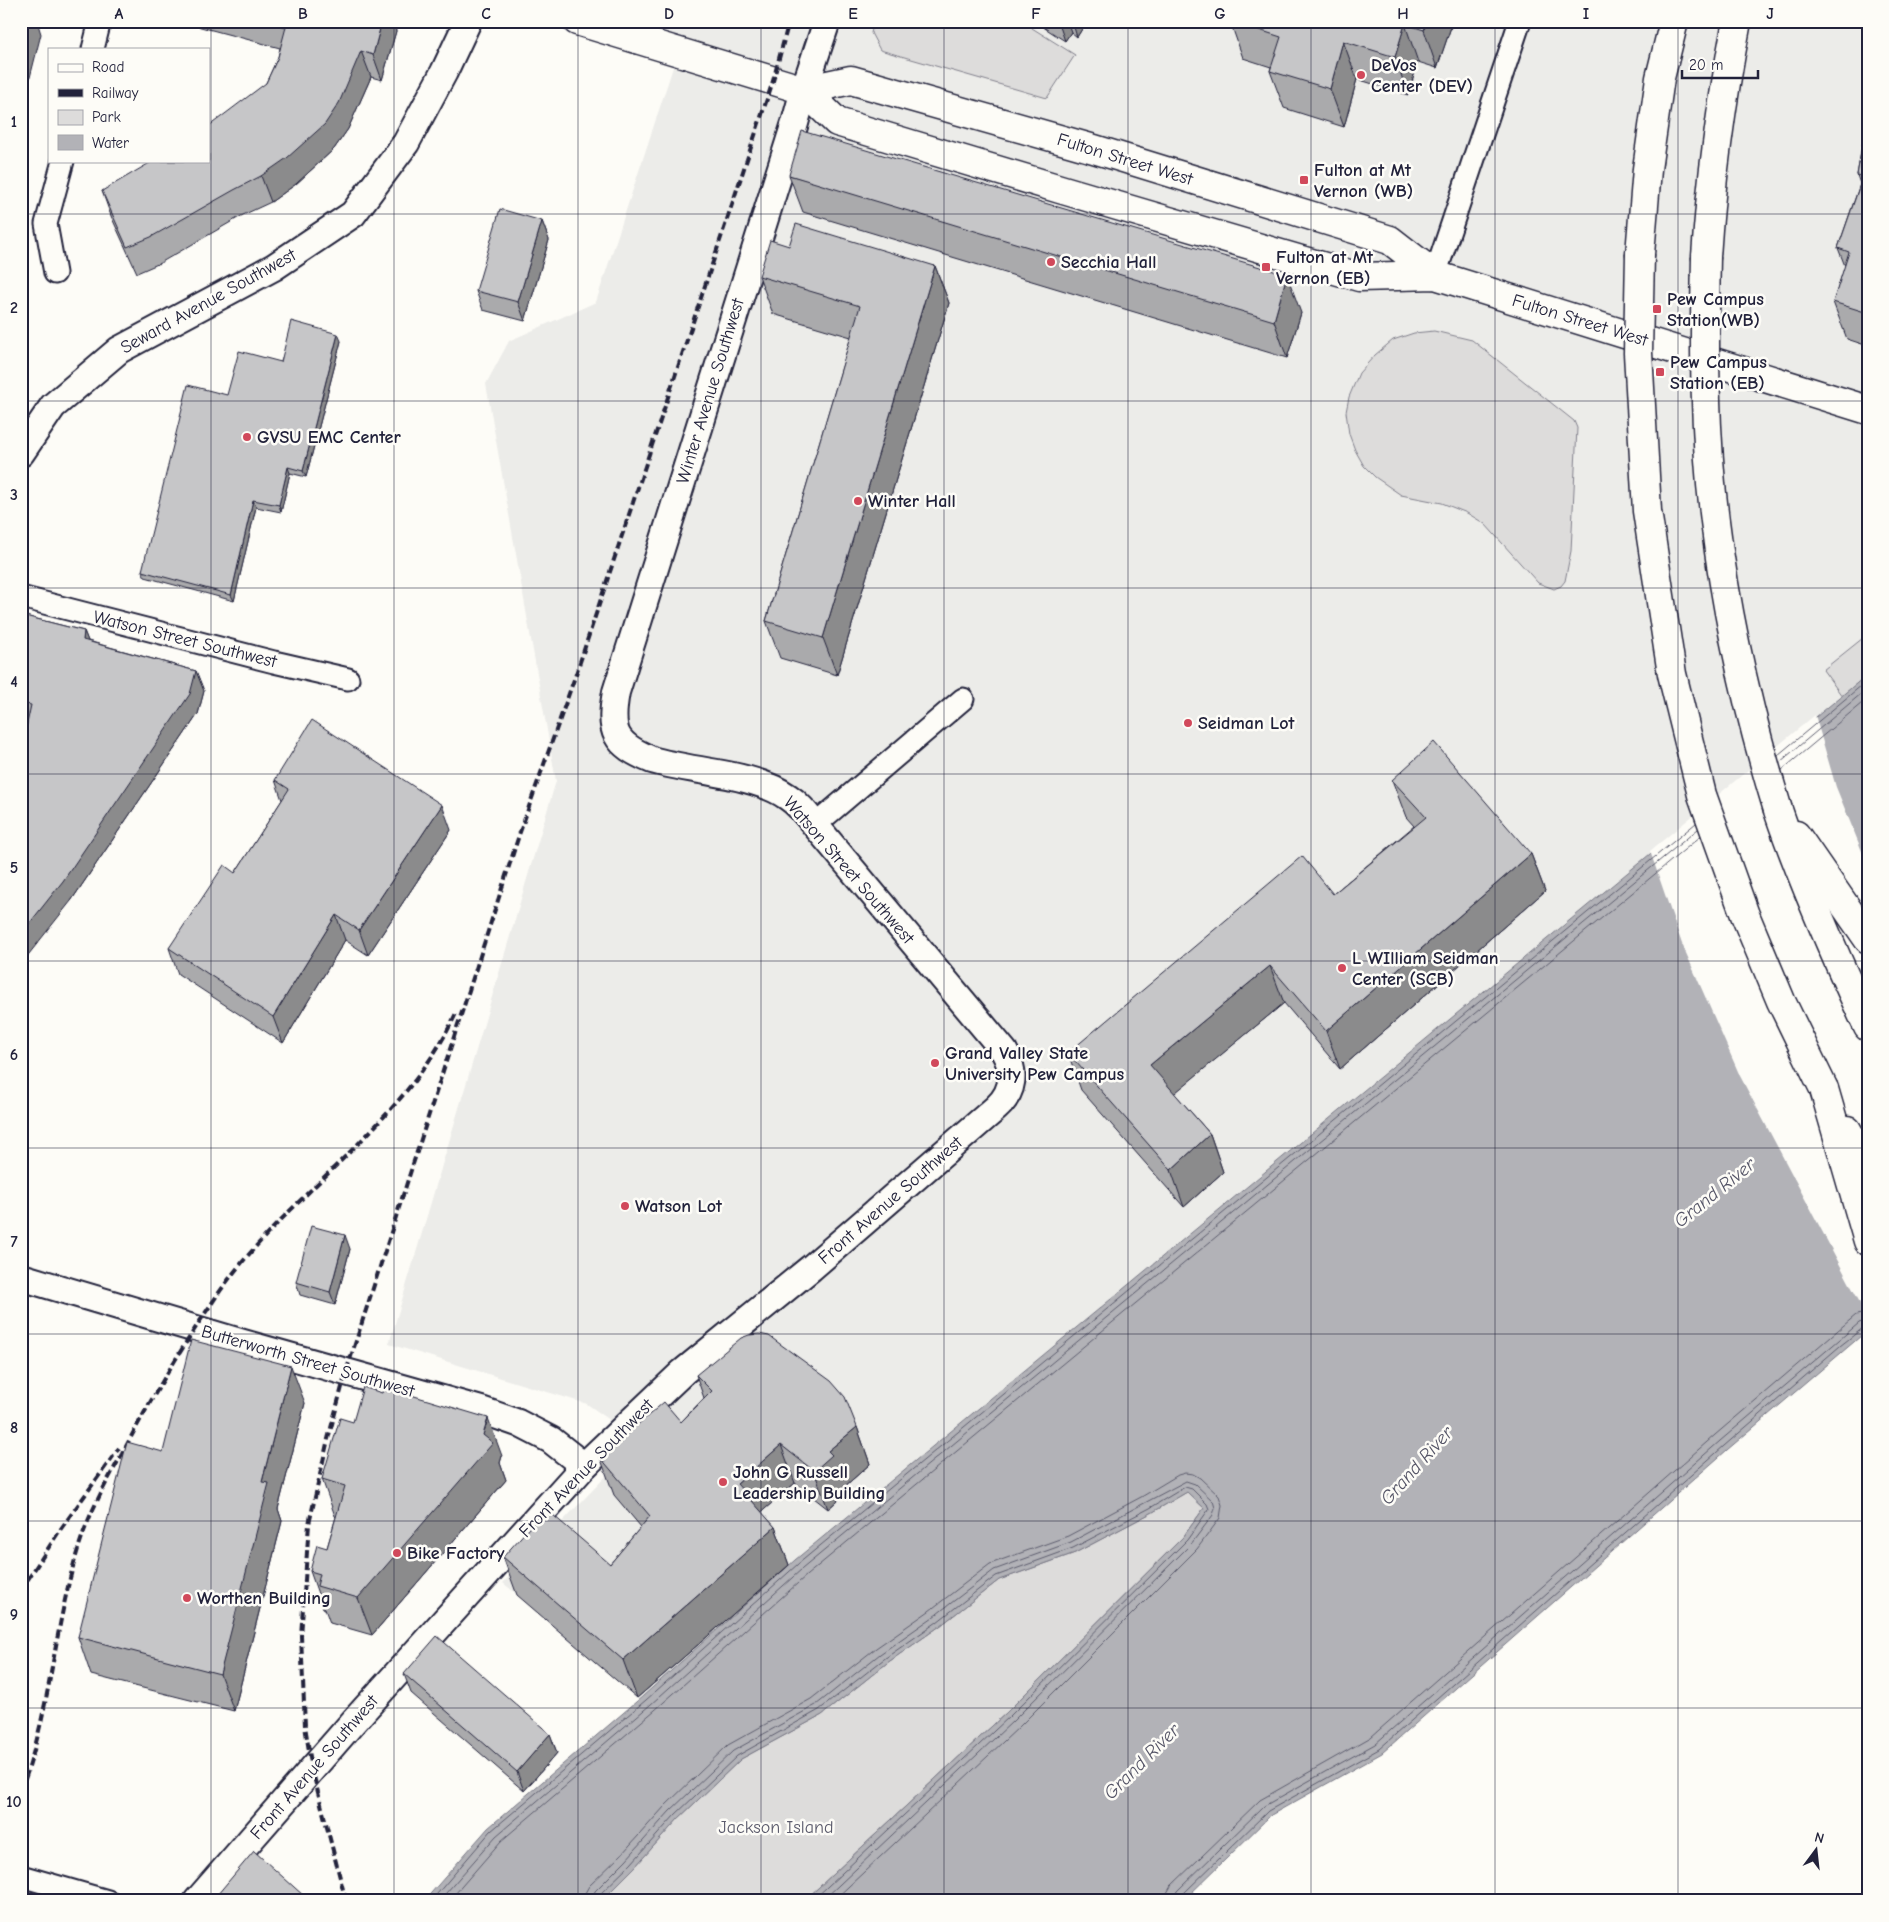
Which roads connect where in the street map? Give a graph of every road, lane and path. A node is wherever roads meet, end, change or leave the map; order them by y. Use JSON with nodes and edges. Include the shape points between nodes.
{"nodes":[{"id":1,"x":100,"y":21,"type":"edge"},
{"id":2,"x":468,"y":21,"type":"edge"},
{"id":3,"x":578,"y":21,"type":"edge"},
{"id":4,"x":828,"y":21,"type":"edge"},
{"id":5,"x":1520,"y":21,"type":"edge"},
{"id":6,"x":1656,"y":21,"type":"edge"},
{"id":7,"x":1674,"y":21,"type":"edge"},
{"id":8,"x":1737,"y":21,"type":"edge"},
{"id":9,"x":93,"y":48,"type":"edge"},
{"id":10,"x":1660,"y":78,"type":"junction"},
{"id":11,"x":804,"y":90,"type":"junction"},
{"id":12,"x":62,"y":162,"type":"edge"},
{"id":13,"x":55,"y":273,"type":"dead end"},
{"id":14,"x":1435,"y":275,"type":"junction"},
{"id":15,"x":1868,"y":410,"type":"edge"},
{"id":16,"x":21,"y":453,"type":"edge"},
{"id":17,"x":21,"y":597,"type":"edge"},
{"id":18,"x":348,"y":679,"type":"dead end"},
{"id":19,"x":616,"y":692,"type":"joint"},
{"id":20,"x":963,"y":699,"type":"dead end"},
{"id":21,"x":1778,"y":810,"type":"junction"},
{"id":22,"x":815,"y":824,"type":"junction"},
{"id":23,"x":1868,"y":938,"type":"edge"},
{"id":24,"x":1868,"y":1027,"type":"edge"},
{"id":25,"x":1013,"y":1076,"type":"joint"},
{"id":26,"x":1824,"y":1089,"type":"junction"},
{"id":27,"x":1868,"y":1167,"type":"edge"},
{"id":28,"x":1868,"y":1241,"type":"edge"},
{"id":29,"x":21,"y":1277,"type":"edge"},
{"id":30,"x":584,"y":1466,"type":"junction"},
{"id":31,"x":21,"y":1876,"type":"edge"},
{"id":32,"x":108,"y":1901,"type":"edge"},
{"id":33,"x":197,"y":1901,"type":"edge"}],
"edges":[{"from":1,"to":9,"type":"street"},
{"from":2,"to":16,"type":"street","name":"Seward Avenue Southwest","via":[[406,143],[353,214],[274,267],[119,350],[53,406]]},
{"from":3,"to":11,"type":"main road","name":"Fulton Street West"},
{"from":4,"to":11,"type":"street","name":"Winter Avenue Southwest"},
{"from":5,"to":14,"type":"street"},
{"from":6,"to":10,"type":"main road"},
{"from":7,"to":10,"type":"main road"},
{"from":8,"to":21,"type":"main road","bridge":true,"via":[[1725,85],[1709,212],[1704,342],[1706,401],[1715,520],[1736,649],[1756,737]]},
{"from":10,"to":26,"type":"main road","bridge":true,"via":[[1647,169],[1640,254],[1638,353],[1647,511],[1672,674],[1702,795],[1745,915],[1781,1001]]},
{"from":11,"to":14,"type":"main road","name":"Fulton Street West","via":[[837,122],[1359,277]]},
{"from":11,"to":14,"type":"main road","name":"Fulton Street West","via":[[851,80],[1094,150],[1390,240]]},
{"from":11,"to":19,"type":"street","name":"Winter Avenue Southwest"},
{"from":12,"to":13,"type":"street","via":[[46,224]]},
{"from":14,"to":15,"type":"main road","name":"Fulton Street West"},
{"from":17,"to":18,"type":"street","name":"Watson Street Southwest"},
{"from":19,"to":22,"type":"street","name":"Watson Street Southwest","via":[[614,725],[616,735],[624,745],[666,764],[768,786],[790,798]]},
{"from":20,"to":22,"type":"street"},
{"from":21,"to":23,"type":"main road"},
{"from":21,"to":24,"type":"main road","via":[[1798,869]]},
{"from":22,"to":25,"type":"street","name":"Watson Street Southwest","via":[[1004,1051]]},
{"from":25,"to":30,"type":"street","name":"Front Avenue Southwest","via":[[1004,1101],[811,1268],[683,1372]]},
{"from":26,"to":27,"type":"main road"},
{"from":26,"to":28,"type":"main road"},
{"from":29,"to":30,"type":"street","name":"Butterworth Street Southwest","via":[[481,1410],[518,1423],[551,1440]]},
{"from":30,"to":33,"type":"street","name":"Front Avenue Southwest"},
{"from":31,"to":32,"type":"street"}]}
